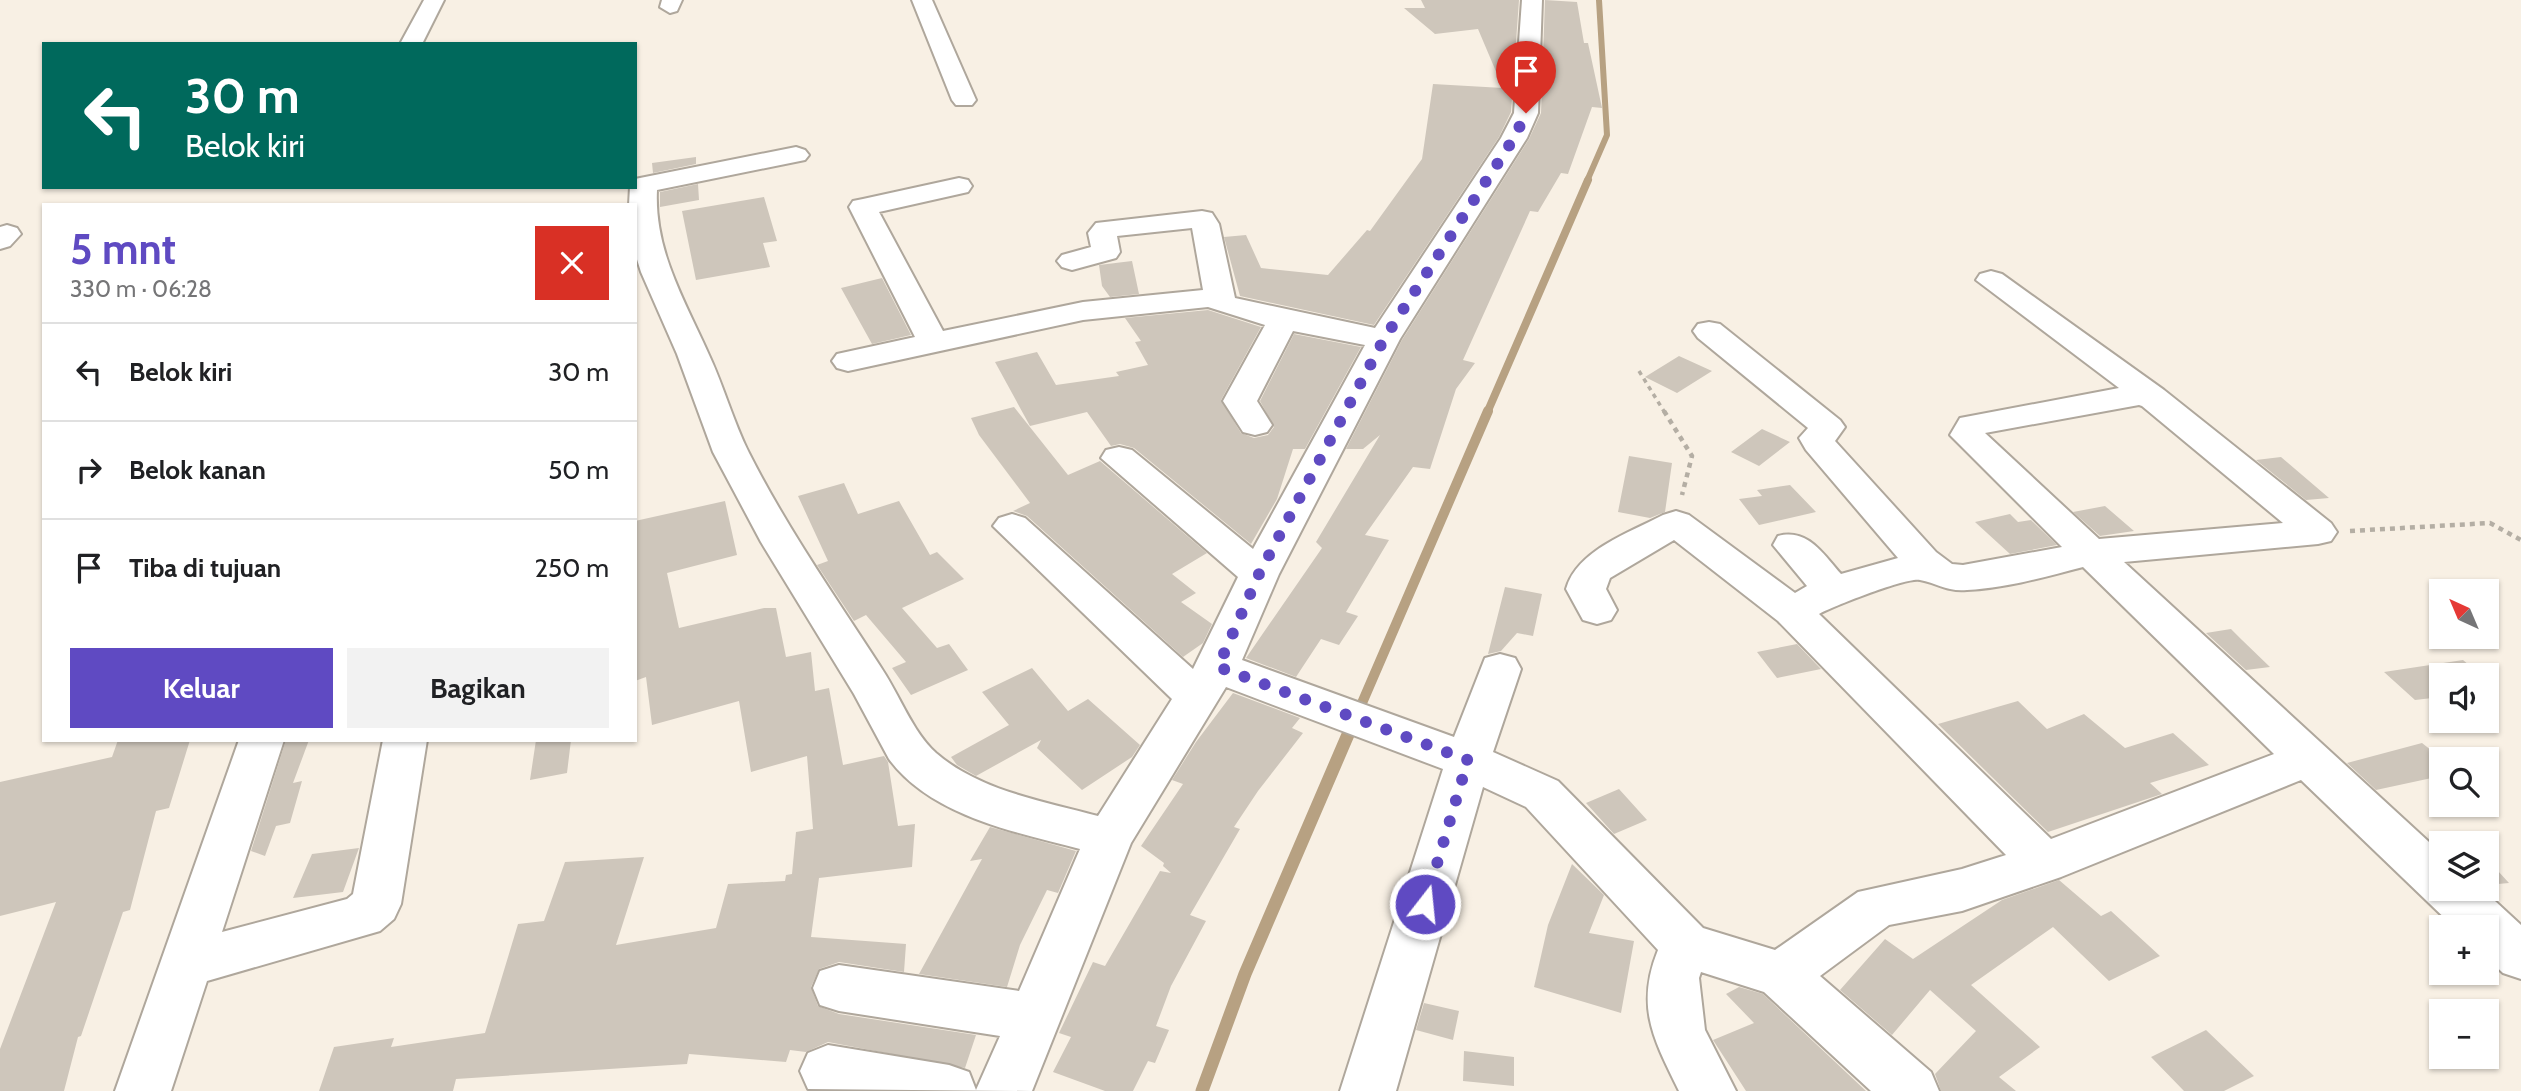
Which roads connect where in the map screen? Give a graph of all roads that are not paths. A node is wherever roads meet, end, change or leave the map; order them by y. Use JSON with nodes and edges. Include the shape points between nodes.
{"nodes":[{"id":1,"x":434,"y":0,"type":"edge"},
{"id":2,"x":922,"y":0,"type":"edge"},
{"id":3,"x":1532,"y":0,"type":"edge"},
{"id":4,"x":412,"y":42,"type":"edge"},
{"id":5,"x":964,"y":100,"type":"dead end"},
{"id":6,"x":796,"y":155,"type":"dead end"},
{"id":7,"x":959,"y":186,"type":"dead end"},
{"id":8,"x":1072,"y":261,"type":"dead end"},
{"id":9,"x":1991,"y":280,"type":"dead end"},
{"id":10,"x":1220,"y":298,"type":"junction"},
{"id":11,"x":1283,"y":320,"type":"junction"},
{"id":12,"x":1709,"y":331,"type":"dead end"},
{"id":13,"x":1384,"y":339,"type":"junction"},
{"id":14,"x":933,"y":342,"type":"junction"},
{"id":15,"x":848,"y":361,"type":"dead end"},
{"id":16,"x":2151,"y":397,"type":"junction"},
{"id":17,"x":1255,"y":425,"type":"dead end"},
{"id":18,"x":1119,"y":458,"type":"dead end"},
{"id":19,"x":1012,"y":526,"type":"dead end"},
{"id":20,"x":1792,"y":545,"type":"dead end"},
{"id":21,"x":2090,"y":552,"type":"junction"},
{"id":22,"x":1922,"y":561,"type":"junction"},
{"id":23,"x":1259,"y":574,"type":"junction"},
{"id":24,"x":1833,"y":590,"type":"junction"},
{"id":25,"x":1597,"y":610,"type":"dead end"},
{"id":26,"x":1792,"y":611,"type":"junction"},
{"id":27,"x":1500,"y":669,"type":"dead end"},
{"id":28,"x":1207,"y":681,"type":"junction"},
{"id":29,"x":261,"y":742,"type":"edge"},
{"id":30,"x":405,"y":742,"type":"edge"},
{"id":31,"x":1457,"y":757,"type":"junction"},
{"id":32,"x":2308,"y":759,"type":"junction"},
{"id":33,"x":1109,"y":838,"type":"junction"},
{"id":34,"x":2044,"y":863,"type":"junction"},
{"id":35,"x":2429,"y":872,"type":"edge"},
{"id":36,"x":2461,"y":901,"type":"edge"},
{"id":37,"x":1686,"y":945,"type":"junction"},
{"id":38,"x":2521,"y":957,"type":"edge"},
{"id":39,"x":187,"y":964,"type":"junction"},
{"id":40,"x":1781,"y":975,"type":"junction"},
{"id":41,"x":839,"y":988,"type":"dead end"},
{"id":42,"x":1035,"y":1017,"type":"junction"},
{"id":43,"x":828,"y":1071,"type":"dead end"},
{"id":44,"x":143,"y":1091,"type":"edge"},
{"id":45,"x":949,"y":1091,"type":"edge"},
{"id":46,"x":1004,"y":1091,"type":"edge"},
{"id":47,"x":1368,"y":1091,"type":"edge"},
{"id":48,"x":1708,"y":1091,"type":"edge"},
{"id":49,"x":1911,"y":1091,"type":"edge"}],
"edges":[{"from":1,"to":4,"type":"street"},
{"from":2,"to":5,"type":"street"},
{"from":3,"to":13,"type":"street","via":[[1526,113]]},
{"from":6,"to":33,"type":"street","via":[[644,185],[645,244],[712,396],[726,440],[829,623],[920,766],[973,798]]},
{"from":7,"to":14,"type":"street","via":[[863,207]]},
{"from":8,"to":10,"type":"street","via":[[1106,252],[1102,233],[1106,229],[1202,219]]},
{"from":9,"to":16,"type":"street"},
{"from":10,"to":11,"type":"street","via":[[1224,306]]},
{"from":10,"to":14,"type":"street","via":[[1096,309]]},
{"from":11,"to":13,"type":"street"},
{"from":11,"to":17,"type":"street","via":[[1240,401]]},
{"from":12,"to":22,"type":"street","via":[[1828,427],[1816,438],[1818,443]]},
{"from":13,"to":23,"type":"street"},
{"from":14,"to":15,"type":"street"},
{"from":16,"to":21,"type":"street","via":[[2139,395],[1968,428],[1967,435]]},
{"from":16,"to":21,"type":"street","via":[[2318,532]]},
{"from":18,"to":23,"type":"street"},
{"from":19,"to":28,"type":"street"},
{"from":20,"to":24,"type":"street"},
{"from":21,"to":22,"type":"street","via":[[1956,578],[1941,575]]},
{"from":21,"to":32,"type":"street"},
{"from":22,"to":24,"type":"street","via":[[1904,571]]},
{"from":23,"to":28,"type":"street"},
{"from":24,"to":26,"type":"street"},
{"from":25,"to":26,"type":"street","via":[[1586,589],[1597,569],[1676,523]]},
{"from":26,"to":34,"type":"street"},
{"from":27,"to":31,"type":"street"},
{"from":28,"to":31,"type":"street","via":[[1299,700]]},
{"from":28,"to":33,"type":"street"},
{"from":29,"to":39,"type":"street"},
{"from":30,"to":39,"type":"street","via":[[376,904],[362,916]]},
{"from":31,"to":37,"type":"street","via":[[1542,794]]},
{"from":31,"to":47,"type":"street"},
{"from":32,"to":34,"type":"street"},
{"from":32,"to":35,"type":"street"},
{"from":33,"to":42,"type":"street"},
{"from":34,"to":40,"type":"street","via":[[1962,890],[1876,907]]},
{"from":36,"to":38,"type":"street"},
{"from":37,"to":40,"type":"street"},
{"from":37,"to":48,"type":"street","via":[[1673,978],[1678,1033]]},
{"from":39,"to":44,"type":"street"},
{"from":40,"to":49,"type":"street"},
{"from":41,"to":42,"type":"street"},
{"from":42,"to":46,"type":"street"},
{"from":43,"to":45,"type":"street"}]}
